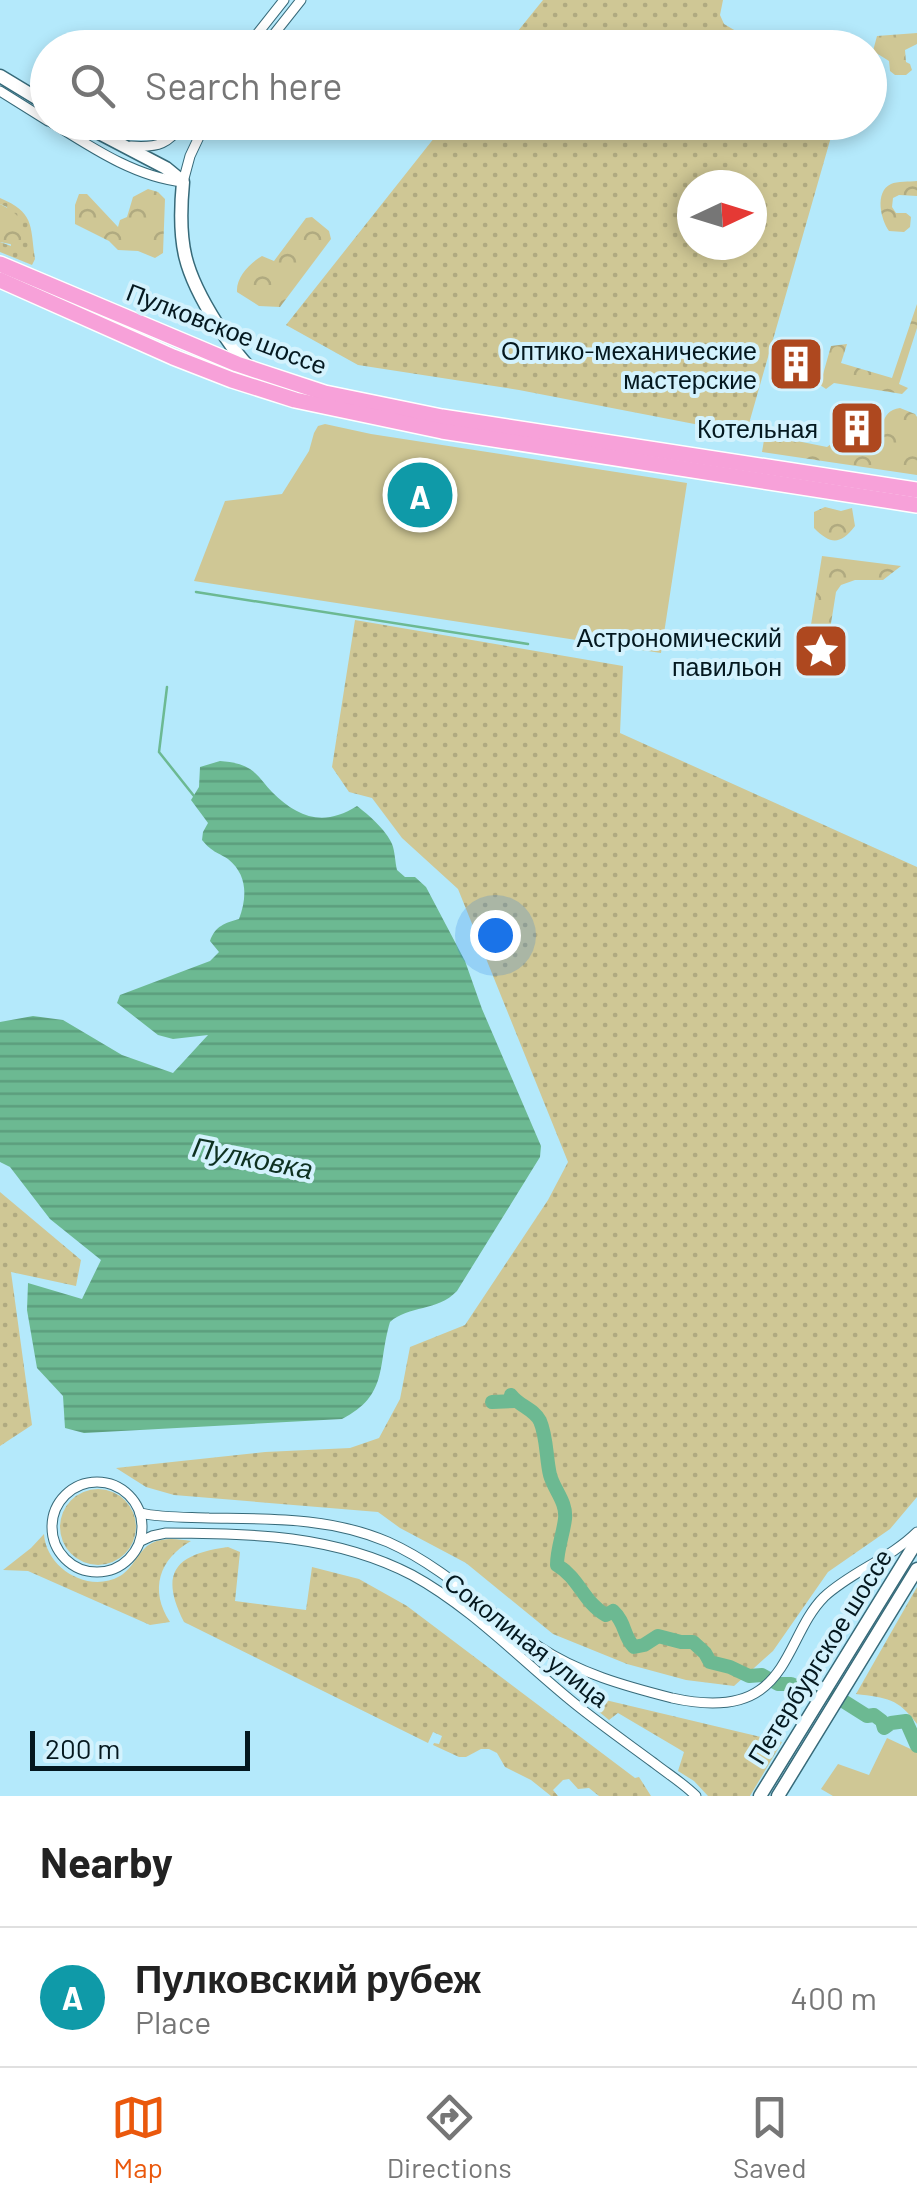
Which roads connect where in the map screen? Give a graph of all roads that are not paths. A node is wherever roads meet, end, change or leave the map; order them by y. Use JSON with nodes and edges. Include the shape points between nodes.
{"nodes":[{"id":1,"x":284,"y":0,"type":"edge"},
{"id":2,"x":301,"y":0,"type":"edge"},
{"id":3,"x":260,"y":30,"type":"edge"},
{"id":4,"x":277,"y":30,"type":"edge"},
{"id":5,"x":0,"y":76,"type":"edge"},
{"id":6,"x":0,"y":90,"type":"edge"},
{"id":7,"x":30,"y":94,"type":"edge"},
{"id":8,"x":30,"y":110,"type":"edge"},
{"id":9,"x":80,"y":140,"type":"edge"},
{"id":10,"x":110,"y":140,"type":"edge"},
{"id":11,"x":168,"y":140,"type":"edge"},
{"id":12,"x":197,"y":140,"type":"edge"},
{"id":13,"x":114,"y":142,"type":"junction"},
{"id":14,"x":183,"y":182,"type":"junction"},
{"id":15,"x":0,"y":264,"type":"edge"},
{"id":16,"x":0,"y":280,"type":"edge"},
{"id":17,"x":251,"y":369,"type":"junction"},
{"id":18,"x":917,"y":490,"type":"edge"},
{"id":19,"x":917,"y":505,"type":"edge"},
{"id":20,"x":140,"y":1513,"type":"junction"},
{"id":21,"x":916,"y":1536,"type":"edge"},
{"id":22,"x":140,"y":1541,"type":"junction"},
{"id":23,"x":917,"y":1569,"type":"edge"},
{"id":24,"x":696,"y":1796,"type":"edge"},
{"id":25,"x":760,"y":1796,"type":"edge"},
{"id":26,"x":778,"y":1796,"type":"edge"}],
"edges":[{"from":1,"to":3,"type":"street"},
{"from":2,"to":4,"type":"street"},
{"from":5,"to":7,"type":"main road"},
{"from":6,"to":8,"type":"street"},
{"from":9,"to":14,"type":"street","via":[[161,180]]},
{"from":10,"to":13,"type":"main road"},
{"from":11,"to":13,"type":"street","via":[[150,147]]},
{"from":12,"to":14,"type":"street"},
{"from":13,"to":14,"type":"main road"},
{"from":14,"to":17,"type":"main road","via":[[188,274]]},
{"from":15,"to":17,"type":"highway","name":"Пулковское шоссе"},
{"from":16,"to":19,"type":"highway","name":"Пулковское шоссе","via":[[172,356],[295,400],[442,430]]},
{"from":17,"to":18,"type":"highway","name":"Пулковское шоссе","via":[[400,410],[750,458]]},
{"from":20,"to":21,"type":"street","name":"Соколиная улица","via":[[297,1520],[390,1543],[578,1669],[699,1704],[752,1696],[765,1686],[828,1594]]},
{"from":20,"to":22,"type":"street"},
{"from":20,"to":22,"type":"street","via":[[119,1488],[91,1482],[62,1498],[52,1528],[64,1558],[88,1572],[120,1567]]},
{"from":21,"to":25,"type":"main road","name":"Петербургское шоссе"},
{"from":22,"to":24,"type":"street","name":"Соколиная улица","via":[[166,1533],[309,1540],[414,1576]]},
{"from":23,"to":26,"type":"main road","name":"Петербургское шоссе"}]}
